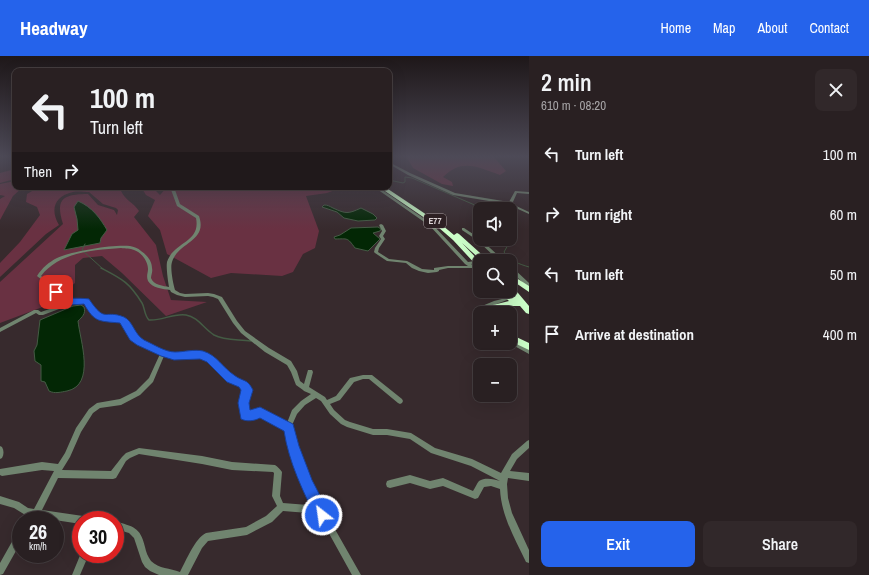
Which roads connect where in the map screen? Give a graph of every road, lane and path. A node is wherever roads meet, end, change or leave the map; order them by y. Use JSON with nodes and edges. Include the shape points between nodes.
{"nodes":[{"id":1,"x":423,"y":180,"type":"edge"},
{"id":2,"x":173,"y":190,"type":"edge"},
{"id":3,"x":380,"y":190,"type":"edge"},
{"id":4,"x":387,"y":190,"type":"edge"},
{"id":5,"x":388,"y":190,"type":"edge"},
{"id":6,"x":389,"y":190,"type":"edge"},
{"id":7,"x":529,"y":193,"type":"edge"},
{"id":8,"x":407,"y":200,"type":"junction"},
{"id":9,"x":499,"y":202,"type":"edge"},
{"id":10,"x":511,"y":202,"type":"edge"},
{"id":11,"x":517,"y":207,"type":"edge"},
{"id":12,"x":529,"y":213,"type":"edge"},
{"id":13,"x":381,"y":225,"type":"dead end"},
{"id":14,"x":463,"y":229,"type":"dead end"},
{"id":15,"x":475,"y":254,"type":"edge"},
{"id":16,"x":478,"y":254,"type":"edge"},
{"id":17,"x":486,"y":254,"type":"edge"},
{"id":18,"x":494,"y":254,"type":"edge"},
{"id":19,"x":473,"y":258,"type":"edge"},
{"id":20,"x":473,"y":265,"type":"joint"},
{"id":21,"x":517,"y":275,"type":"edge"},
{"id":22,"x":517,"y":280,"type":"edge"},
{"id":23,"x":528,"y":286,"type":"edge"},
{"id":24,"x":172,"y":289,"type":"junction"},
{"id":25,"x":517,"y":293,"type":"edge"},
{"id":26,"x":517,"y":297,"type":"edge"},
{"id":27,"x":504,"y":298,"type":"edge"},
{"id":28,"x":511,"y":298,"type":"edge"},
{"id":29,"x":63,"y":303,"type":"junction"},
{"id":30,"x":486,"y":306,"type":"edge"},
{"id":31,"x":496,"y":306,"type":"edge"},
{"id":32,"x":529,"y":306,"type":"edge"},
{"id":33,"x":529,"y":311,"type":"edge"},
{"id":34,"x":0,"y":330,"type":"edge"},
{"id":35,"x":517,"y":341,"type":"edge"},
{"id":36,"x":517,"y":345,"type":"edge"},
{"id":37,"x":529,"y":347,"type":"edge"},
{"id":38,"x":529,"y":352,"type":"edge"},
{"id":39,"x":163,"y":353,"type":"junction"},
{"id":40,"x":310,"y":372,"type":"dead end"},
{"id":41,"x":306,"y":389,"type":"junction"},
{"id":42,"x":316,"y":394,"type":"junction"},
{"id":43,"x":400,"y":401,"type":"dead end"},
{"id":44,"x":326,"y":403,"type":"junction"},
{"id":45,"x":289,"y":428,"type":"junction"},
{"id":46,"x":529,"y":443,"type":"edge"},
{"id":47,"x":0,"y":448,"type":"edge"},
{"id":48,"x":0,"y":456,"type":"edge"},
{"id":49,"x":57,"y":471,"type":"junction"},
{"id":50,"x":1,"y":473,"type":"edge"},
{"id":51,"x":504,"y":476,"type":"junction"},
{"id":52,"x":529,"y":477,"type":"edge"},
{"id":53,"x":390,"y":484,"type":"dead end"},
{"id":54,"x":503,"y":486,"type":"junction"},
{"id":55,"x":0,"y":500,"type":"edge"},
{"id":56,"x":318,"y":506,"type":"junction"},
{"id":57,"x":281,"y":507,"type":"junction"},
{"id":58,"x":24,"y":511,"type":"edge"},
{"id":59,"x":35,"y":511,"type":"edge"},
{"id":60,"x":124,"y":528,"type":"edge"},
{"id":61,"x":12,"y":550,"type":"edge"},
{"id":62,"x":529,"y":559,"type":"edge"},
{"id":63,"x":81,"y":563,"type":"edge"},
{"id":64,"x":0,"y":571,"type":"edge"},
{"id":65,"x":76,"y":575,"type":"edge"},
{"id":66,"x":177,"y":575,"type":"edge"},
{"id":67,"x":183,"y":575,"type":"edge"},
{"id":68,"x":357,"y":575,"type":"edge"}],
"edges":[{"from":1,"to":9,"type":"street","via":[[454,194]]},
{"from":2,"to":24,"type":"street","via":[[178,204],[200,220],[194,238],[175,253],[170,261]]},
{"from":3,"to":20,"type":"street","via":[[432,225],[467,263]]},
{"from":4,"to":19,"type":"highway","via":[[440,226]]},
{"from":5,"to":15,"type":"highway","number":"E77","via":[[431,217]]},
{"from":6,"to":8,"type":"highway","number":"E77"},
{"from":7,"to":10,"type":"street","via":[[516,192]]},
{"from":8,"to":16,"type":"highway","number":"E77","via":[[461,238]]},
{"from":8,"to":17,"type":"highway"},
{"from":11,"to":12,"type":"street"},
{"from":13,"to":20,"type":"street","via":[[384,231],[381,236],[383,239],[376,252],[388,260],[407,262],[413,268],[426,271]]},
{"from":14,"to":18,"type":"street"},
{"from":21,"to":23,"type":"street"},
{"from":22,"to":23,"type":"highway"},
{"from":24,"to":29,"type":"street","via":[[152,283],[149,277],[150,263],[137,249],[130,246],[112,247],[62,257],[42,271],[39,276],[54,287],[56,300]]},
{"from":24,"to":41,"type":"street","via":[[183,297],[211,295],[220,298],[243,332],[289,363],[297,381]]},
{"from":25,"to":32,"type":"highway"},
{"from":26,"to":33,"type":"highway"},
{"from":27,"to":30,"type":"street"},
{"from":28,"to":31,"type":"highway","via":[[518,303]]},
{"from":29,"to":34,"type":"street","via":[[41,314],[36,311]]},
{"from":29,"to":39,"type":"street","via":[[68,300],[86,301],[96,316],[122,320],[134,338]]},
{"from":35,"to":37,"type":"highway"},
{"from":36,"to":38,"type":"street"},
{"from":39,"to":45,"type":"street","via":[[181,356],[201,355],[211,360],[226,376],[246,386],[243,403],[245,416],[260,412]]},
{"from":39,"to":49,"type":"street","via":[[150,380],[138,394],[121,402],[95,406],[82,423],[68,455]]},
{"from":40,"to":41,"type":"street"},
{"from":41,"to":42,"type":"street"},
{"from":42,"to":44,"type":"street"},
{"from":42,"to":45,"type":"street","via":[[294,412]]},
{"from":43,"to":44,"type":"street","via":[[370,377],[363,377],[352,380],[338,398]]},
{"from":44,"to":51,"type":"street","via":[[338,418],[349,425],[373,432],[411,436],[433,451]]},
{"from":45,"to":56,"type":"street","via":[[292,446]]},
{"from":46,"to":51,"type":"street","via":[[509,463]]},
{"from":47,"to":48,"type":"street"},
{"from":49,"to":50,"type":"street","via":[[42,466]]},
{"from":49,"to":57,"type":"street","via":[[113,475],[128,455],[139,451],[232,466],[270,468],[278,472],[276,496]]},
{"from":49,"to":59,"type":"street"},
{"from":51,"to":52,"type":"street"},
{"from":51,"to":54,"type":"street"},
{"from":53,"to":54,"type":"street","via":[[410,479],[430,485],[444,482],[475,495],[482,484],[491,482]]},
{"from":54,"to":62,"type":"street","via":[[505,503]]},
{"from":55,"to":58,"type":"street"},
{"from":56,"to":57,"type":"street","via":[[308,509]]},
{"from":56,"to":68,"type":"street"},
{"from":57,"to":67,"type":"street","via":[[269,519],[247,530],[206,537]]},
{"from":60,"to":66,"type":"street","via":[[132,530],[138,536],[145,560],[154,568]]},
{"from":61,"to":64,"type":"street"},
{"from":63,"to":65,"type":"street"}]}
